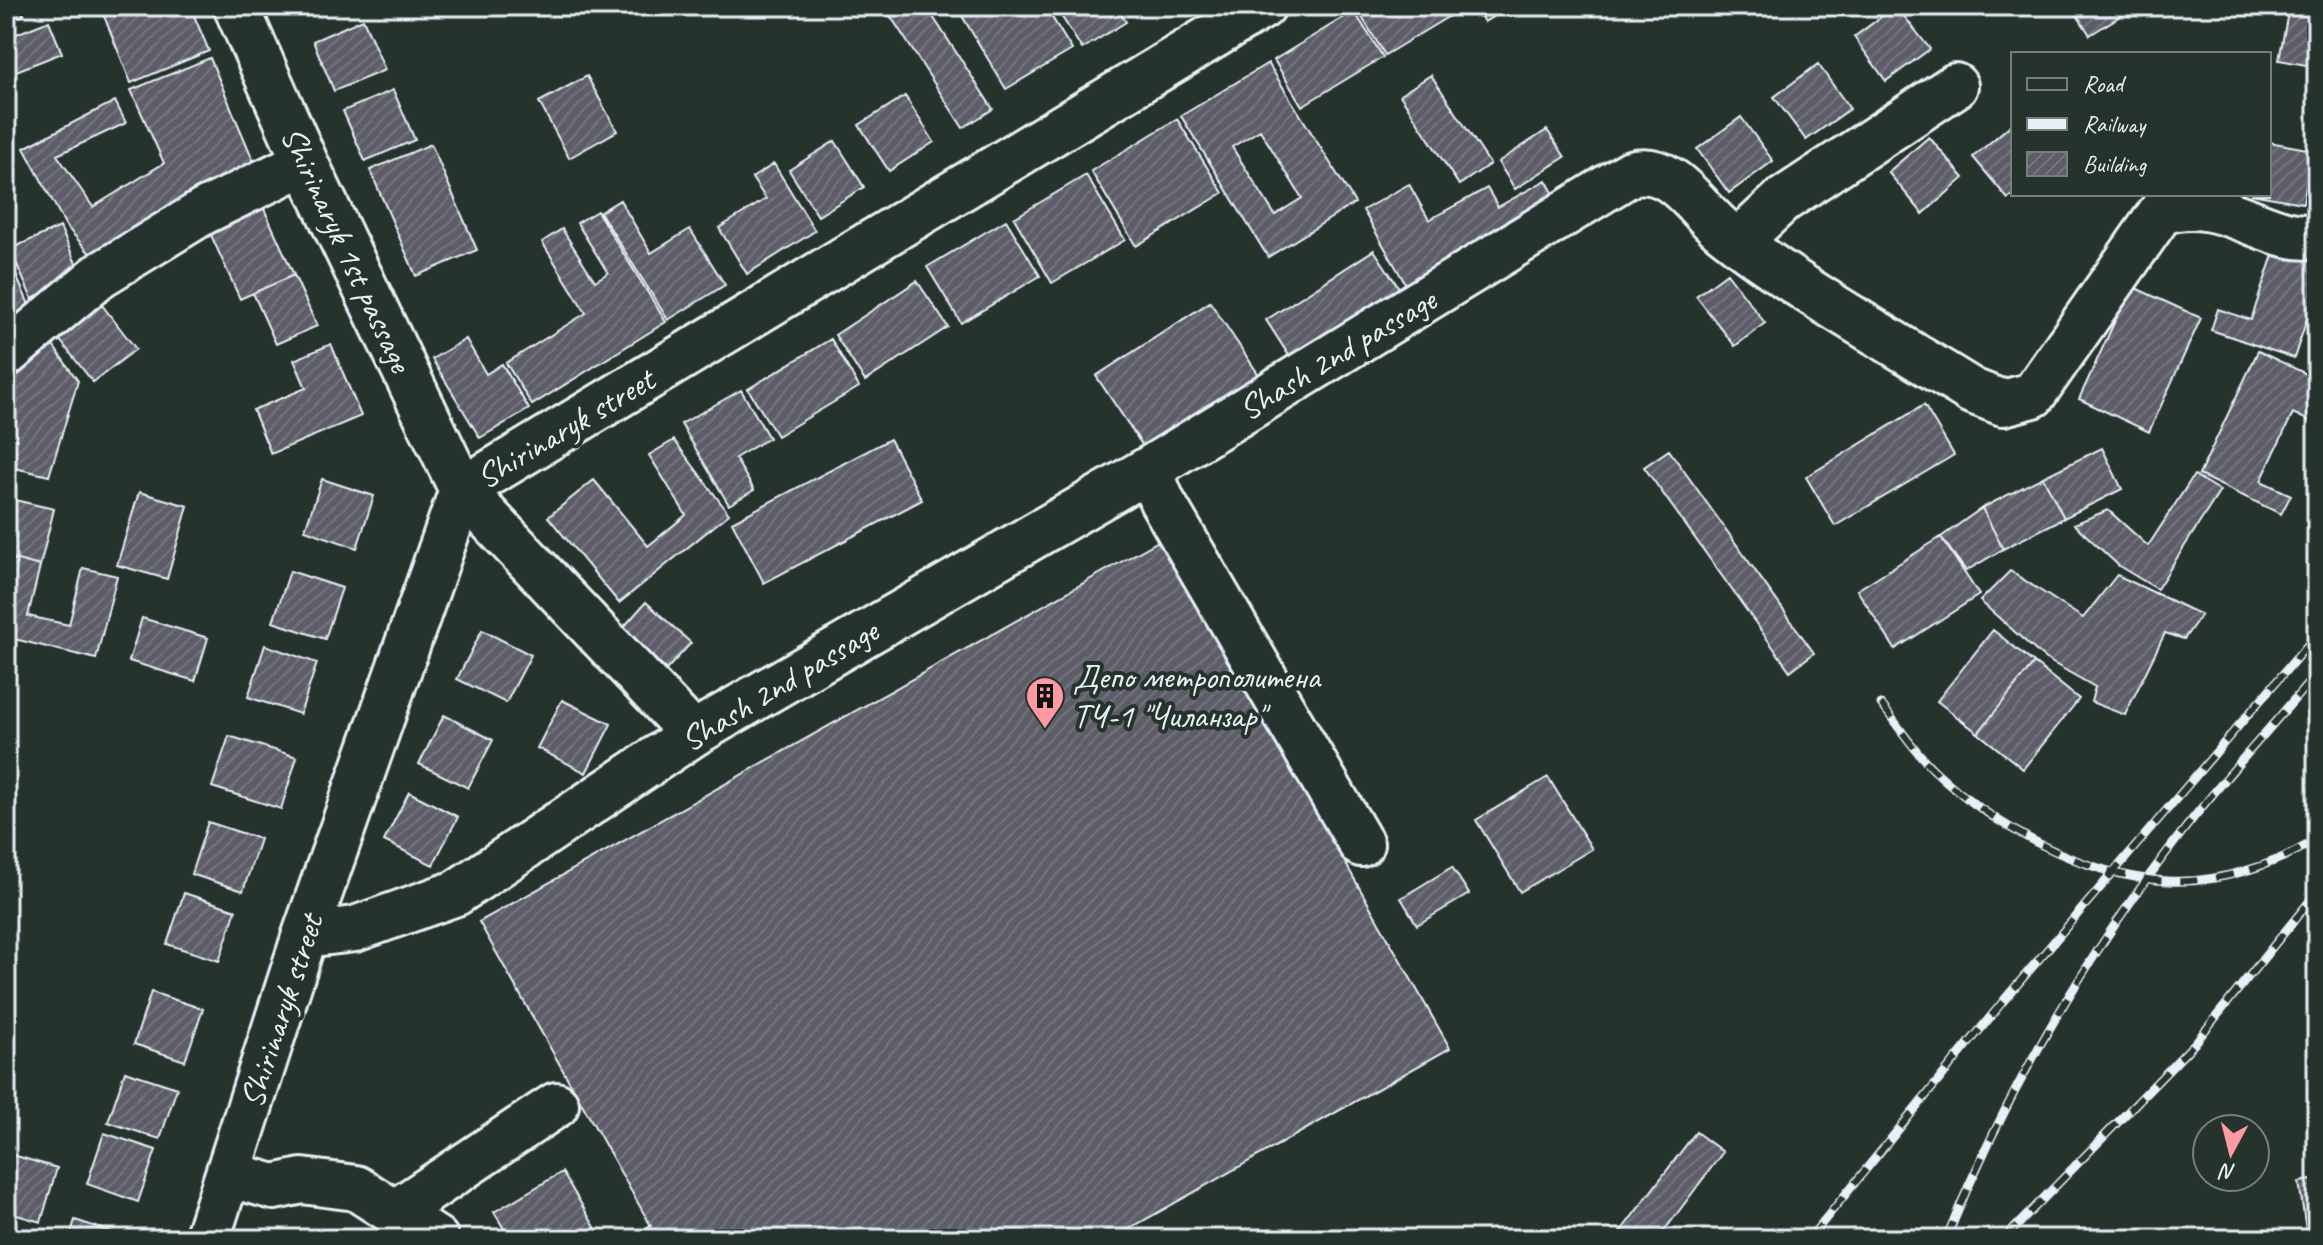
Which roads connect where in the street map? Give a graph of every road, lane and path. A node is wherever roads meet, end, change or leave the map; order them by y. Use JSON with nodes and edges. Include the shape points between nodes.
{"nodes":[{"id":1,"x":236,"y":6,"type":"edge"},
{"id":2,"x":1263,"y":6,"type":"edge"},
{"id":3,"x":1955,"y":86,"type":"dead end"},
{"id":4,"x":305,"y":162,"type":"junction"},
{"id":5,"x":2308,"y":236,"type":"edge"},
{"id":6,"x":1738,"y":242,"type":"junction"},
{"id":7,"x":6,"y":354,"type":"edge"},
{"id":8,"x":1149,"y":469,"type":"junction"},
{"id":9,"x":462,"y":490,"type":"junction"},
{"id":10,"x":693,"y":734,"type":"junction"},
{"id":11,"x":1361,"y":844,"type":"dead end"},
{"id":12,"x":305,"y":935,"type":"junction"},
{"id":13,"x":556,"y":1105,"type":"dead end"},
{"id":14,"x":228,"y":1174,"type":"junction"},
{"id":15,"x":394,"y":1213,"type":"junction"},
{"id":16,"x":207,"y":1239,"type":"edge"},
{"id":17,"x":436,"y":1239,"type":"edge"}],
"edges":[{"from":1,"to":4,"type":"street","name":"Shirinaryk 1st passage"},
{"from":2,"to":9,"type":"street","name":"Shirinaryk street"},
{"from":3,"to":6,"type":"street","via":[[1783,200]]},
{"from":4,"to":7,"type":"street","via":[[203,212],[100,275]]},
{"from":4,"to":9,"type":"street","name":"Shirinaryk 1st passage"},
{"from":5,"to":6,"type":"street","name":"Shash 2nd passage","via":[[2206,207],[2161,212],[2033,395],[2003,403],[1959,383]]},
{"from":6,"to":8,"type":"street","name":"Shash 2nd passage","via":[[1668,177],[1631,173]]},
{"from":8,"to":10,"type":"street","name":"Shash 2nd passage"},
{"from":8,"to":11,"type":"street","via":[[1162,501]]},
{"from":9,"to":10,"type":"street","name":"Shirinaryk 1st passage"},
{"from":9,"to":12,"type":"street","name":"Shirinaryk street"},
{"from":10,"to":12,"type":"street","name":"Shash 2nd passage","via":[[456,893],[355,929]]},
{"from":12,"to":14,"type":"street","name":"Shirinaryk street"},
{"from":13,"to":15,"type":"street"},
{"from":14,"to":15,"type":"street","via":[[274,1187],[302,1181],[356,1188]]},
{"from":14,"to":16,"type":"street","name":"Shirinaryk street"},
{"from":15,"to":17,"type":"street"}]}
